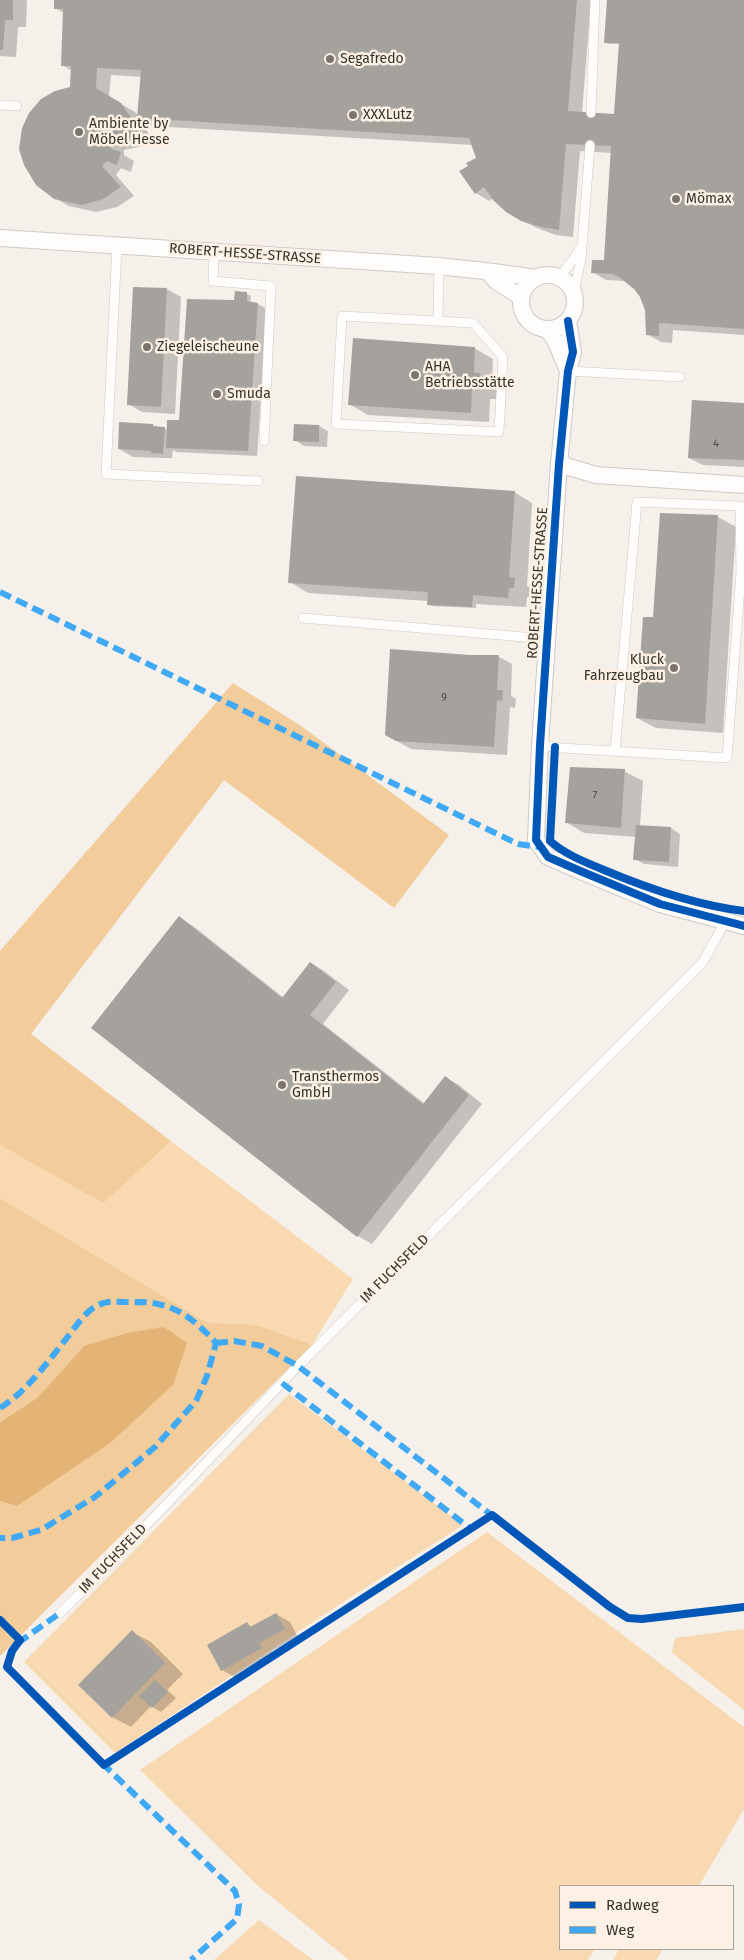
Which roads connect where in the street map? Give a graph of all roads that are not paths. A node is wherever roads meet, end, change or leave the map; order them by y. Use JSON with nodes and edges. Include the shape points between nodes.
{"nodes":[{"id":1,"x":595,"y":0,"type":"edge"},
{"id":2,"x":0,"y":106,"type":"edge"},
{"id":3,"x":17,"y":106,"type":"dead end"},
{"id":4,"x":591,"y":113,"type":"dead end"},
{"id":5,"x":590,"y":145,"type":"dead end"},
{"id":6,"x":0,"y":238,"type":"edge"},
{"id":7,"x":117,"y":246,"type":"junction"},
{"id":8,"x":581,"y":248,"type":"junction"},
{"id":9,"x":214,"y":253,"type":"junction"},
{"id":10,"x":439,"y":266,"type":"junction"},
{"id":11,"x":489,"y":273,"type":"junction"},
{"id":12,"x":560,"y":277,"type":"junction"},
{"id":13,"x":534,"y":278,"type":"junction"},
{"id":14,"x":574,"y":292,"type":"junction"},
{"id":15,"x":521,"y":297,"type":"junction"},
{"id":16,"x":438,"y":320,"type":"junction"},
{"id":17,"x":568,"y":321,"type":"junction"},
{"id":18,"x":547,"y":329,"type":"junction"},
{"id":19,"x":568,"y":371,"type":"junction"},
{"id":20,"x":680,"y":377,"type":"dead end"},
{"id":21,"x":264,"y":441,"type":"dead end"},
{"id":22,"x":559,"y":464,"type":"junction"},
{"id":23,"x":258,"y":481,"type":"dead end"},
{"id":24,"x":744,"y":485,"type":"edge"},
{"id":25,"x":303,"y":618,"type":"dead end"},
{"id":26,"x":547,"y":639,"type":"junction"},
{"id":27,"x":540,"y":745,"type":"junction"},
{"id":28,"x":615,"y":751,"type":"junction"},
{"id":29,"x":725,"y":922,"type":"junction"},
{"id":30,"x":744,"y":926,"type":"edge"},
{"id":31,"x":60,"y":1612,"type":"dead end"}],
"edges":[{"from":1,"to":4,"type":"lane"},
{"from":2,"to":3,"type":"lane"},
{"from":5,"to":8,"type":"lane"},
{"from":6,"to":7,"type":"street","name":"ROBERT-HESSE-STRASSE"},
{"from":7,"to":9,"type":"street","name":"ROBERT-HESSE-STRASSE"},
{"from":7,"to":23,"type":"lane","via":[[106,474]]},
{"from":8,"to":12,"type":"lane"},
{"from":8,"to":14,"type":"lane"},
{"from":9,"to":10,"type":"street","name":"ROBERT-HESSE-STRASSE"},
{"from":9,"to":21,"type":"lane","via":[[213,280],[271,286]]},
{"from":10,"to":11,"type":"street","name":"ROBERT-HESSE-STRASSE"},
{"from":10,"to":16,"type":"lane"},
{"from":11,"to":13,"type":"street","name":"ROBERT-HESSE-STRASSE"},
{"from":11,"to":15,"type":"street"},
{"from":12,"to":13,"type":"street","via":[[543,275]]},
{"from":12,"to":14,"type":"street"},
{"from":13,"to":15,"type":"street"},
{"from":14,"to":17,"type":"street","via":[[575,308]]},
{"from":15,"to":18,"type":"street","via":[[524,315],[538,328]]},
{"from":16,"to":16,"type":"lane","via":[[342,316],[336,424],[499,432],[503,358],[473,323]]},
{"from":17,"to":18,"type":"street","via":[[562,326]]},
{"from":17,"to":19,"type":"street","name":"ROBERT-HESSE-STRASSE","via":[[573,352]]},
{"from":18,"to":19,"type":"street","name":"ROBERT-HESSE-STRASSE"},
{"from":19,"to":20,"type":"lane"},
{"from":19,"to":22,"type":"street","name":"ROBERT-HESSE-STRASSE"},
{"from":22,"to":24,"type":"street","via":[[596,475]]},
{"from":22,"to":26,"type":"street","name":"ROBERT-HESSE-STRASSE"},
{"from":25,"to":26,"type":"lane"},
{"from":26,"to":27,"type":"street","name":"ROBERT-HESSE-STRASSE"},
{"from":27,"to":28,"type":"lane"},
{"from":27,"to":29,"type":"street","name":"ROBERT-HESSE-STRASSE","via":[[535,834],[539,847],[548,856],[660,904]]},
{"from":28,"to":28,"type":"lane","via":[[727,758],[742,573],[740,506],[636,502]]},
{"from":29,"to":30,"type":"street"},
{"from":29,"to":31,"type":"lane","name":"IM FUCHSFELD","via":[[703,962],[298,1366]]}]}
